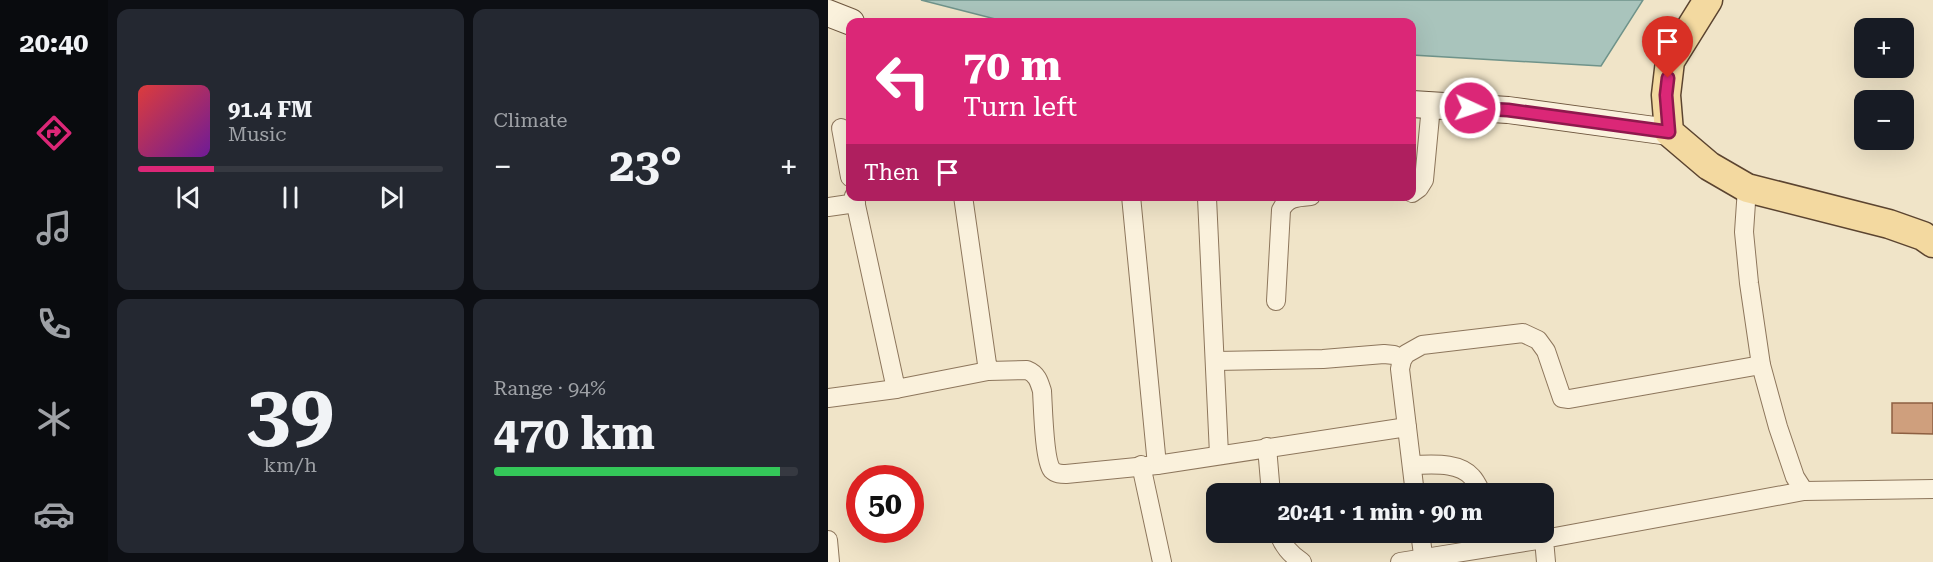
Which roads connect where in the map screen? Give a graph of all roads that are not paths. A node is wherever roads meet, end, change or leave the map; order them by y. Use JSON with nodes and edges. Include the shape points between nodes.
{"nodes":[{"id":1,"x":1708,"y":0,"type":"edge"},
{"id":2,"x":828,"y":13,"type":"edge"},
{"id":3,"x":846,"y":20,"type":"edge"},
{"id":4,"x":1421,"y":105,"type":"edge"},
{"id":5,"x":841,"y":129,"type":"dead end"},
{"id":6,"x":1669,"y":132,"type":"junction"},
{"id":7,"x":846,"y":156,"type":"edge"},
{"id":8,"x":1747,"y":188,"type":"junction"},
{"id":9,"x":1416,"y":191,"type":"edge"},
{"id":10,"x":851,"y":201,"type":"edge"},
{"id":11,"x":855,"y":201,"type":"edge"},
{"id":12,"x":964,"y":201,"type":"edge"},
{"id":13,"x":1131,"y":201,"type":"edge"},
{"id":14,"x":1207,"y":201,"type":"edge"},
{"id":15,"x":1288,"y":201,"type":"edge"},
{"id":16,"x":828,"y":207,"type":"edge"},
{"id":17,"x":1933,"y":243,"type":"edge"},
{"id":18,"x":1276,"y":302,"type":"dead end"},
{"id":19,"x":1401,"y":360,"type":"junction"},
{"id":20,"x":1215,"y":361,"type":"junction"},
{"id":21,"x":1761,"y":365,"type":"junction"},
{"id":22,"x":988,"y":371,"type":"junction"},
{"id":23,"x":896,"y":388,"type":"junction"},
{"id":24,"x":828,"y":398,"type":"edge"},
{"id":25,"x":1407,"y":427,"type":"junction"},
{"id":26,"x":1267,"y":447,"type":"junction"},
{"id":27,"x":1219,"y":454,"type":"junction"},
{"id":28,"x":1149,"y":465,"type":"junction"},
{"id":29,"x":1412,"y":465,"type":"junction"},
{"id":30,"x":1270,"y":483,"type":"edge"},
{"id":31,"x":1414,"y":483,"type":"edge"},
{"id":32,"x":1476,"y":483,"type":"edge"},
{"id":33,"x":1933,"y":489,"type":"edge"},
{"id":34,"x":1804,"y":491,"type":"junction"},
{"id":35,"x":1554,"y":537,"type":"edge"},
{"id":36,"x":828,"y":540,"type":"edge"},
{"id":37,"x":1282,"y":543,"type":"edge"},
{"id":38,"x":1421,"y":543,"type":"edge"},
{"id":39,"x":1489,"y":543,"type":"edge"},
{"id":40,"x":1544,"y":543,"type":"edge"},
{"id":41,"x":1423,"y":560,"type":"edge"},
{"id":42,"x":830,"y":562,"type":"edge"},
{"id":43,"x":1162,"y":562,"type":"edge"},
{"id":44,"x":1302,"y":562,"type":"edge"},
{"id":45,"x":1400,"y":562,"type":"edge"},
{"id":46,"x":1546,"y":562,"type":"edge"}],
"edges":[{"from":1,"to":6,"type":"main road","via":[[1670,61],[1666,95]]},
{"from":2,"to":3,"type":"main road"},
{"from":4,"to":6,"type":"main road","via":[[1508,110]]},
{"from":4,"to":9,"type":"street","via":[[1424,180]]},
{"from":5,"to":7,"type":"street"},
{"from":6,"to":8,"type":"main road","via":[[1709,166]]},
{"from":8,"to":17,"type":"main road","via":[[1889,224]]},
{"from":8,"to":21,"type":"street","via":[[1744,232]]},
{"from":10,"to":16,"type":"street"},
{"from":11,"to":23,"type":"street"},
{"from":12,"to":22,"type":"street"},
{"from":13,"to":28,"type":"street"},
{"from":14,"to":20,"type":"street"},
{"from":15,"to":18,"type":"street","via":[[1281,210]]},
{"from":19,"to":20,"type":"street","via":[[1384,354]]},
{"from":19,"to":21,"type":"street","via":[[1422,345],[1523,333],[1539,339],[1562,398],[1569,399]]},
{"from":19,"to":25,"type":"street"},
{"from":20,"to":27,"type":"street"},
{"from":21,"to":34,"type":"street","via":[[1795,477]]},
{"from":22,"to":23,"type":"street"},
{"from":22,"to":28,"type":"street","via":[[1027,370],[1039,380],[1047,454],[1052,470],[1058,474]]},
{"from":23,"to":24,"type":"street"},
{"from":25,"to":26,"type":"street"},
{"from":25,"to":29,"type":"street"},
{"from":26,"to":27,"type":"street"},
{"from":26,"to":30,"type":"street"},
{"from":27,"to":28,"type":"street"},
{"from":28,"to":43,"type":"street"},
{"from":29,"to":31,"type":"street"},
{"from":29,"to":32,"type":"street","via":[[1445,465],[1463,470]]},
{"from":33,"to":34,"type":"street"},
{"from":34,"to":35,"type":"street"},
{"from":36,"to":42,"type":"street"},
{"from":37,"to":44,"type":"street"},
{"from":38,"to":41,"type":"street"},
{"from":39,"to":41,"type":"street"},
{"from":40,"to":46,"type":"street"},
{"from":41,"to":45,"type":"street"}]}
